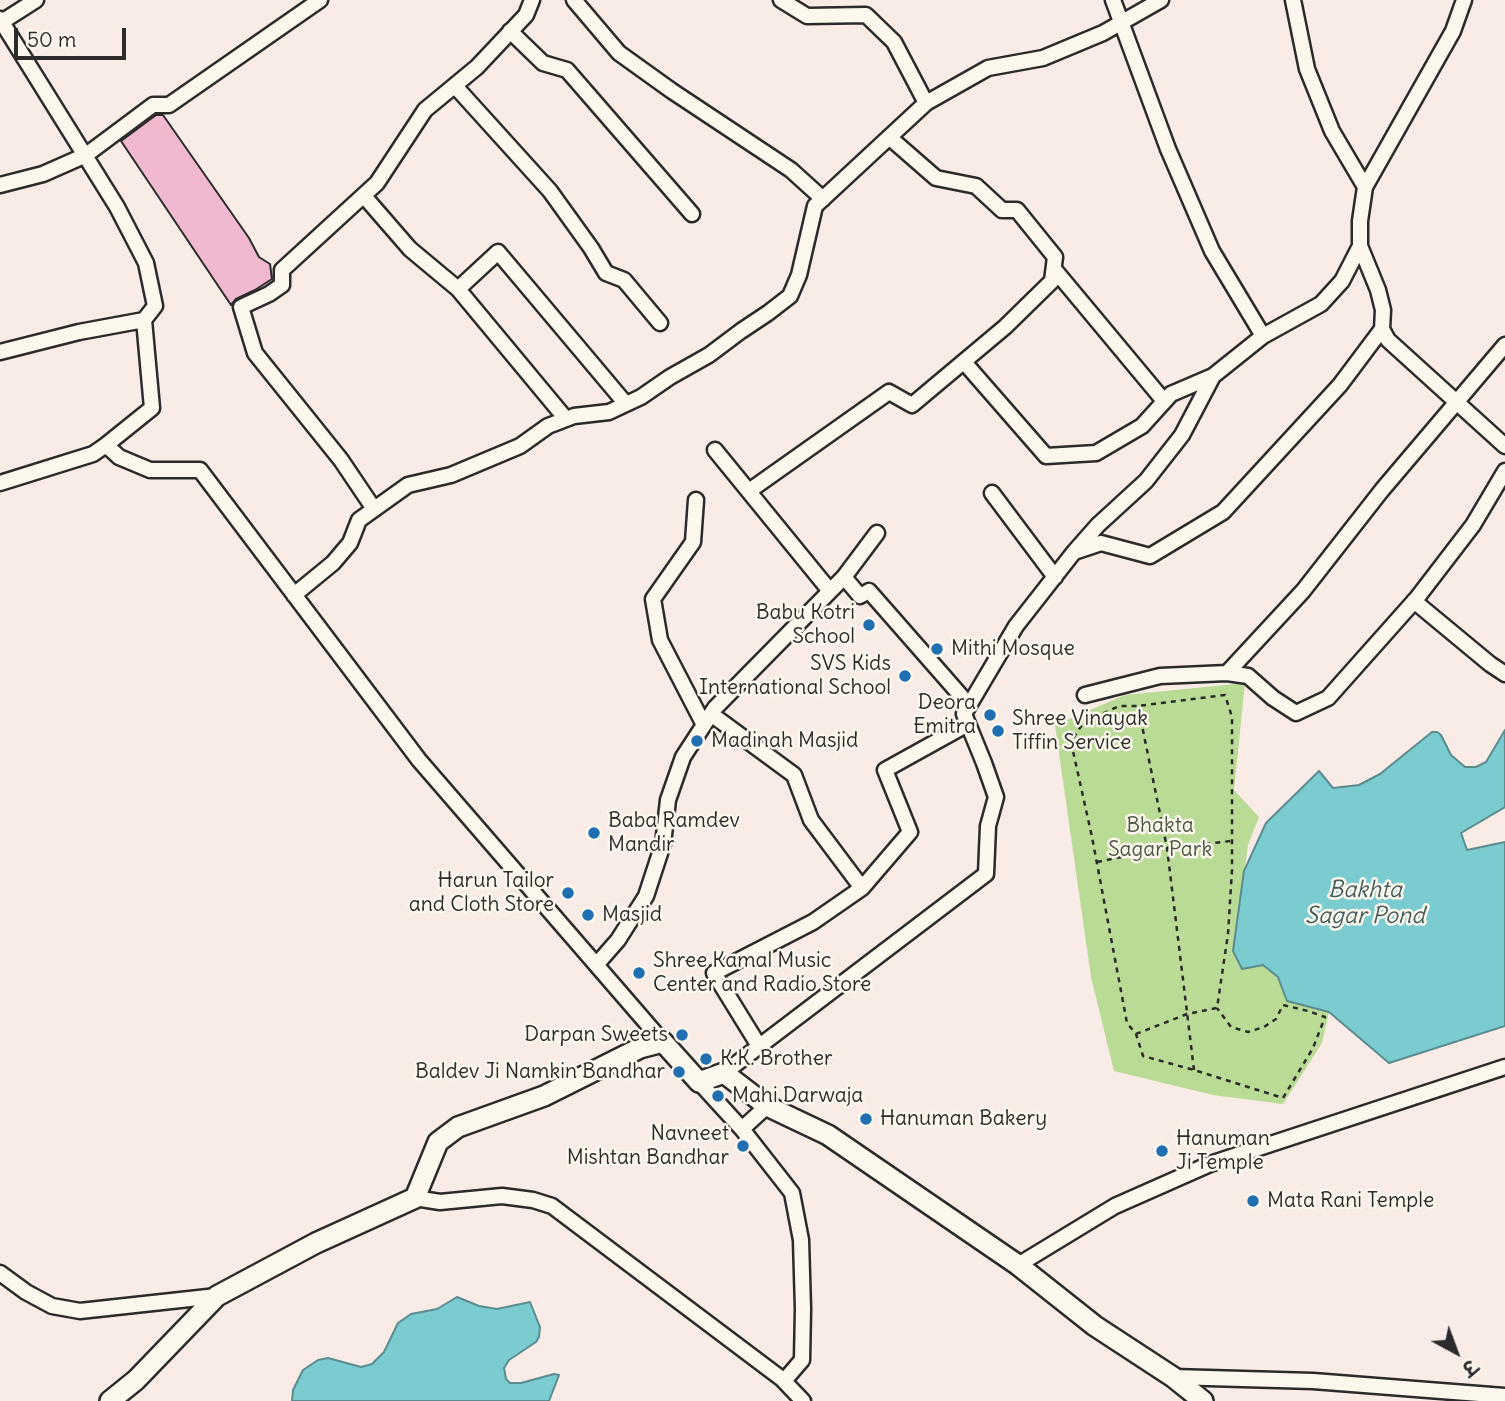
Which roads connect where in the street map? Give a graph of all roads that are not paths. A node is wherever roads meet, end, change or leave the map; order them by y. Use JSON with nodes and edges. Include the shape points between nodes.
{"nodes":[{"id":1,"x":36,"y":0,"type":"edge"},
{"id":2,"x":320,"y":0,"type":"edge"},
{"id":3,"x":532,"y":0,"type":"edge"},
{"id":4,"x":574,"y":0,"type":"edge"},
{"id":5,"x":781,"y":0,"type":"edge"},
{"id":6,"x":1113,"y":0,"type":"edge"},
{"id":7,"x":1161,"y":0,"type":"edge"},
{"id":8,"x":1293,"y":0,"type":"edge"},
{"id":9,"x":1464,"y":0,"type":"edge"},
{"id":10,"x":865,"y":7,"type":"edge"},
{"id":11,"x":0,"y":22,"type":"edge"},
{"id":12,"x":1121,"y":22,"type":"junction"},
{"id":13,"x":510,"y":31,"type":"junction"},
{"id":14,"x":455,"y":86,"type":"junction"},
{"id":15,"x":926,"y":103,"type":"junction"},
{"id":16,"x":889,"y":137,"type":"junction"},
{"id":17,"x":86,"y":155,"type":"junction"},
{"id":18,"x":0,"y":185,"type":"edge"},
{"id":19,"x":1365,"y":187,"type":"junction"},
{"id":20,"x":364,"y":196,"type":"junction"},
{"id":21,"x":823,"y":199,"type":"junction"},
{"id":22,"x":692,"y":214,"type":"dead end"},
{"id":23,"x":1360,"y":246,"type":"junction"},
{"id":24,"x":1054,"y":269,"type":"junction"},
{"id":25,"x":458,"y":289,"type":"junction"},
{"id":26,"x":144,"y":320,"type":"junction"},
{"id":27,"x":660,"y":323,"type":"dead end"},
{"id":28,"x":1382,"y":329,"type":"junction"},
{"id":29,"x":1264,"y":336,"type":"junction"},
{"id":30,"x":1505,"y":345,"type":"edge"},
{"id":31,"x":0,"y":352,"type":"edge"},
{"id":32,"x":964,"y":362,"type":"junction"},
{"id":33,"x":1500,"y":362,"type":"edge"},
{"id":34,"x":1213,"y":376,"type":"junction"},
{"id":35,"x":1164,"y":401,"type":"junction"},
{"id":36,"x":1456,"y":401,"type":"junction"},
{"id":37,"x":625,"y":404,"type":"junction"},
{"id":38,"x":566,"y":419,"type":"junction"},
{"id":39,"x":106,"y":445,"type":"junction"},
{"id":40,"x":1505,"y":446,"type":"edge"},
{"id":41,"x":715,"y":450,"type":"dead end"},
{"id":42,"x":1505,"y":471,"type":"edge"},
{"id":43,"x":0,"y":483,"type":"edge"},
{"id":44,"x":749,"y":491,"type":"junction"},
{"id":45,"x":992,"y":493,"type":"dead end"},
{"id":46,"x":696,"y":500,"type":"dead end"},
{"id":47,"x":374,"y":509,"type":"junction"},
{"id":48,"x":877,"y":533,"type":"dead end"},
{"id":49,"x":1074,"y":552,"type":"junction"},
{"id":50,"x":1055,"y":576,"type":"junction"},
{"id":51,"x":844,"y":577,"type":"junction"},
{"id":52,"x":830,"y":591,"type":"junction"},
{"id":53,"x":294,"y":595,"type":"junction"},
{"id":54,"x":1414,"y":601,"type":"junction"},
{"id":55,"x":1227,"y":673,"type":"junction"},
{"id":56,"x":1505,"y":674,"type":"edge"},
{"id":57,"x":1085,"y":695,"type":"dead end"},
{"id":58,"x":969,"y":705,"type":"junction"},
{"id":59,"x":707,"y":720,"type":"junction"},
{"id":60,"x":968,"y":724,"type":"junction"},
{"id":61,"x":862,"y":888,"type":"junction"},
{"id":62,"x":597,"y":964,"type":"junction"},
{"id":63,"x":663,"y":1042,"type":"junction"},
{"id":64,"x":759,"y":1046,"type":"junction"},
{"id":65,"x":1505,"y":1067,"type":"edge"},
{"id":66,"x":724,"y":1073,"type":"junction"},
{"id":67,"x":699,"y":1082,"type":"junction"},
{"id":68,"x":767,"y":1106,"type":"junction"},
{"id":69,"x":742,"y":1129,"type":"junction"},
{"id":70,"x":415,"y":1198,"type":"junction"},
{"id":71,"x":1018,"y":1265,"type":"junction"},
{"id":72,"x":0,"y":1273,"type":"edge"},
{"id":73,"x":217,"y":1296,"type":"junction"},
{"id":74,"x":1173,"y":1377,"type":"junction"},
{"id":75,"x":784,"y":1381,"type":"junction"},
{"id":76,"x":1505,"y":1396,"type":"edge"},
{"id":77,"x":110,"y":1401,"type":"edge"},
{"id":78,"x":803,"y":1401,"type":"edge"},
{"id":79,"x":1203,"y":1401,"type":"edge"}],
"edges":[{"from":1,"to":11,"type":"street"},
{"from":2,"to":17,"type":"street","via":[[169,105],[153,104]]},
{"from":3,"to":13,"type":"street","via":[[526,15]]},
{"from":4,"to":21,"type":"street","via":[[619,53],[791,170]]},
{"from":5,"to":10,"type":"street","via":[[807,16]]},
{"from":6,"to":12,"type":"street"},
{"from":7,"to":12,"type":"street"},
{"from":8,"to":19,"type":"street","via":[[1307,69],[1332,131]]},
{"from":9,"to":19,"type":"street","via":[[1453,31]]},
{"from":10,"to":15,"type":"street","via":[[894,41]]},
{"from":11,"to":17,"type":"street"},
{"from":12,"to":15,"type":"street","via":[[1043,58],[988,68]]},
{"from":12,"to":29,"type":"street","via":[[1212,251]]},
{"from":13,"to":14,"type":"street"},
{"from":13,"to":22,"type":"street","via":[[543,63],[567,70]]},
{"from":14,"to":20,"type":"street","via":[[425,110]]},
{"from":14,"to":27,"type":"street","via":[[550,191],[606,273],[624,280]]},
{"from":15,"to":16,"type":"street"},
{"from":16,"to":21,"type":"street"},
{"from":16,"to":24,"type":"street","via":[[936,178],[976,186],[1002,210],[1017,210],[1055,257]]},
{"from":17,"to":18,"type":"street","via":[[43,174]]},
{"from":17,"to":26,"type":"street","via":[[146,263],[155,306]]},
{"from":19,"to":23,"type":"street"},
{"from":20,"to":25,"type":"street","via":[[410,249]]},
{"from":20,"to":47,"type":"street","via":[[282,270],[282,285],[241,307],[255,353]]},
{"from":21,"to":37,"type":"street","via":[[815,206],[790,296],[709,355]]},
{"from":23,"to":28,"type":"street","via":[[1378,290]]},
{"from":23,"to":29,"type":"street","via":[[1342,281],[1321,304]]},
{"from":24,"to":32,"type":"street","via":[[1052,281]]},
{"from":24,"to":35,"type":"street"},
{"from":25,"to":37,"type":"street","via":[[498,252]]},
{"from":25,"to":38,"type":"street"},
{"from":26,"to":31,"type":"street"},
{"from":26,"to":39,"type":"street","via":[[152,408]]},
{"from":28,"to":36,"type":"street","via":[[1388,340]]},
{"from":28,"to":49,"type":"street","via":[[1340,385],[1223,512],[1150,556],[1101,543]]},
{"from":29,"to":34,"type":"street"},
{"from":30,"to":33,"type":"street"},
{"from":32,"to":35,"type":"street","via":[[1046,456],[1096,453],[1142,426]]},
{"from":32,"to":44,"type":"street","via":[[912,405],[889,392]]},
{"from":33,"to":36,"type":"street"},
{"from":34,"to":35,"type":"street"},
{"from":34,"to":49,"type":"street","via":[[1182,435],[1146,481]]},
{"from":36,"to":40,"type":"street"},
{"from":36,"to":55,"type":"street","via":[[1303,591]]},
{"from":37,"to":38,"type":"street","via":[[609,412]]},
{"from":38,"to":47,"type":"street","via":[[520,446],[452,475],[408,485]]},
{"from":39,"to":43,"type":"street","via":[[93,454]]},
{"from":39,"to":53,"type":"street","via":[[119,457],[150,470],[200,470]]},
{"from":41,"to":44,"type":"street"},
{"from":42,"to":54,"type":"street","via":[[1473,525]]},
{"from":44,"to":52,"type":"street"},
{"from":45,"to":50,"type":"street"},
{"from":46,"to":59,"type":"street","via":[[693,542],[653,599],[660,640]]},
{"from":47,"to":53,"type":"street","via":[[359,520],[350,544],[333,563]]},
{"from":48,"to":51,"type":"street"},
{"from":49,"to":50,"type":"street"},
{"from":50,"to":58,"type":"street","via":[[1016,626]]},
{"from":51,"to":52,"type":"street"},
{"from":51,"to":58,"type":"street","via":[[860,596],[869,591]]},
{"from":52,"to":59,"type":"street"},
{"from":53,"to":62,"type":"street","via":[[419,760]]},
{"from":54,"to":55,"type":"street","via":[[1328,698],[1296,713],[1248,676]]},
{"from":54,"to":56,"type":"street"},
{"from":55,"to":57,"type":"street","via":[[1160,676]]},
{"from":58,"to":60,"type":"street","via":[[964,714]]},
{"from":59,"to":61,"type":"street","via":[[794,775],[811,820]]},
{"from":59,"to":62,"type":"street","via":[[683,757],[668,800],[663,844],[646,896]]},
{"from":60,"to":61,"type":"street","via":[[885,770],[911,832]]},
{"from":60,"to":64,"type":"street","via":[[996,797],[988,826],[986,874]]},
{"from":61,"to":64,"type":"street","via":[[813,922],[713,973]]},
{"from":62,"to":63,"type":"street"},
{"from":63,"to":67,"type":"street"},
{"from":63,"to":70,"type":"street","via":[[640,1048],[544,1096],[458,1127],[438,1142]]},
{"from":64,"to":66,"type":"street"},
{"from":65,"to":71,"type":"street","via":[[1210,1164],[1115,1206]]},
{"from":66,"to":67,"type":"street"},
{"from":66,"to":68,"type":"street"},
{"from":67,"to":69,"type":"street"},
{"from":68,"to":69,"type":"street"},
{"from":68,"to":71,"type":"street","via":[[828,1135]]},
{"from":69,"to":75,"type":"street","via":[[792,1193],[801,1240],[802,1360]]},
{"from":70,"to":73,"type":"street","via":[[316,1243]]},
{"from":70,"to":75,"type":"street","via":[[439,1202],[502,1196],[552,1206]]},
{"from":71,"to":74,"type":"street","via":[[1095,1326]]},
{"from":72,"to":73,"type":"street","via":[[52,1306],[80,1311]]},
{"from":73,"to":77,"type":"street"},
{"from":74,"to":76,"type":"street","via":[[1313,1381]]},
{"from":74,"to":79,"type":"street"},
{"from":75,"to":78,"type":"street"}]}
